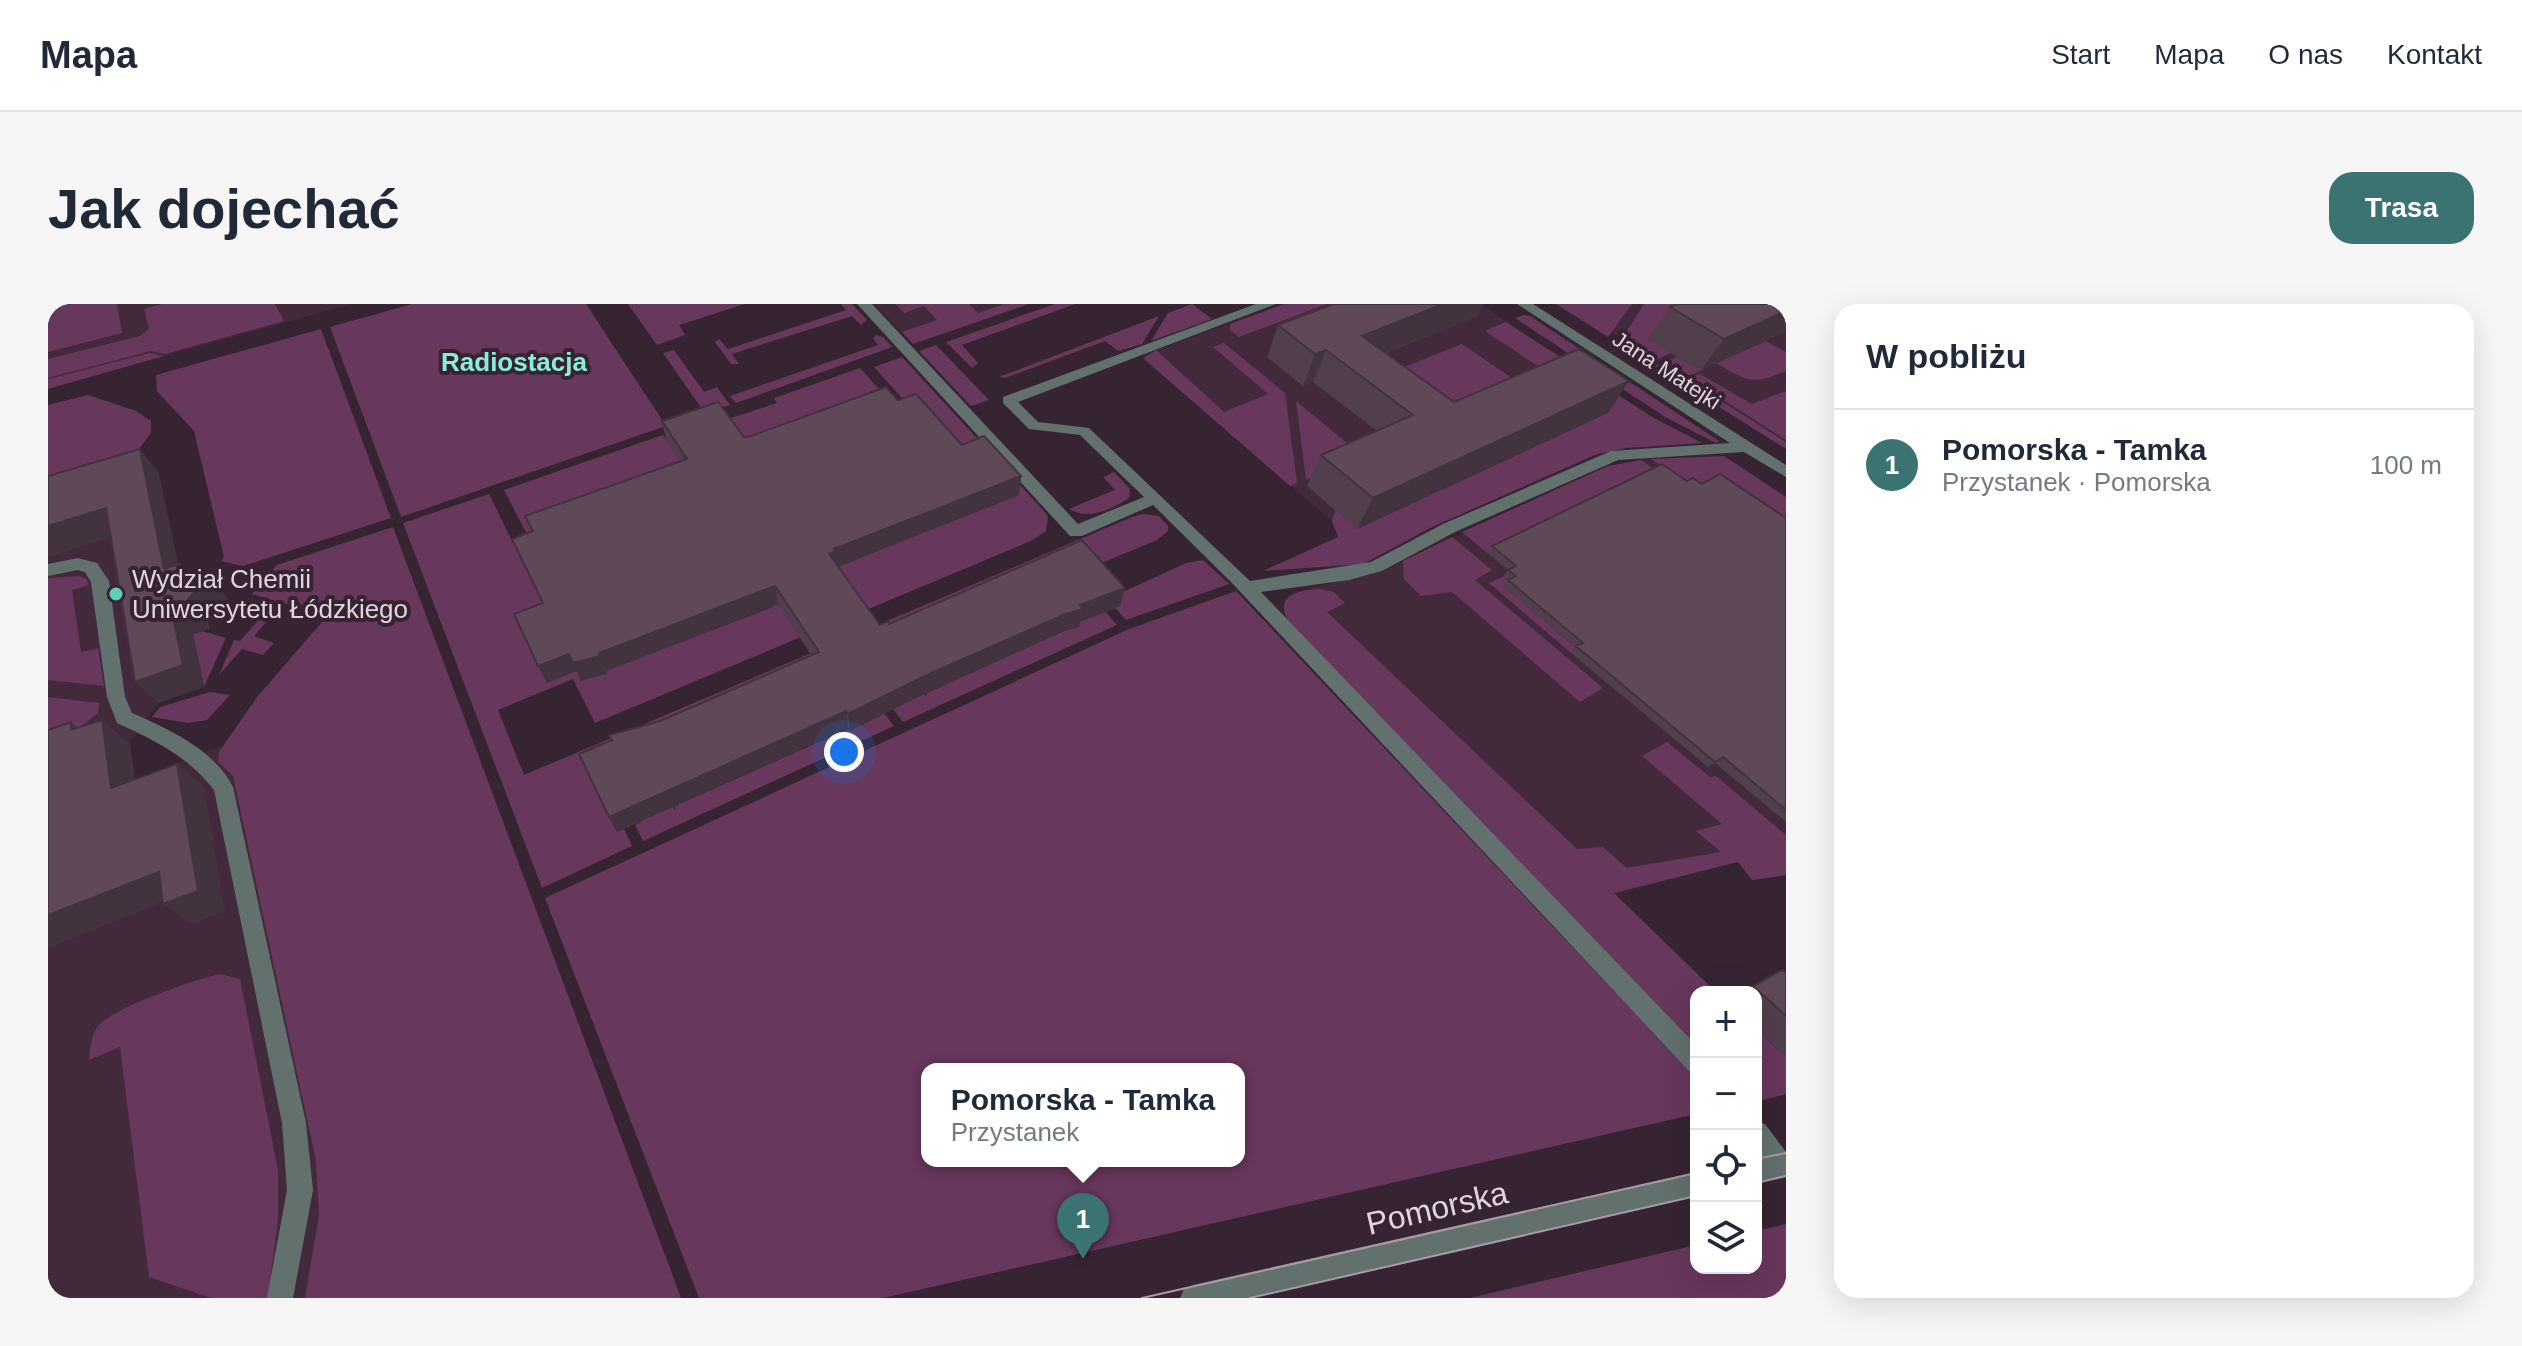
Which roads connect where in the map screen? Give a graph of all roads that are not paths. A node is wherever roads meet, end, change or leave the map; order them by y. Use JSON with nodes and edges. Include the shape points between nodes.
{"nodes":[{"id":1,"x":864,"y":304,"type":"edge"},
{"id":2,"x":1269,"y":304,"type":"edge"},
{"id":3,"x":1524,"y":304,"type":"edge"},
{"id":4,"x":1747,"y":447,"type":"junction"},
{"id":5,"x":1786,"y":472,"type":"edge"},
{"id":6,"x":1155,"y":498,"type":"junction"},
{"id":7,"x":48,"y":570,"type":"edge"},
{"id":8,"x":1245,"y":588,"type":"junction"},
{"id":9,"x":124,"y":718,"type":"junction"},
{"id":10,"x":103,"y":730,"type":"edge"},
{"id":11,"x":1692,"y":1058,"type":"edge"},
{"id":12,"x":1762,"y":1144,"type":"edge"},
{"id":13,"x":1774,"y":1167,"type":"edge"},
{"id":14,"x":1690,"y":1185,"type":"edge"},
{"id":15,"x":280,"y":1298,"type":"edge"},
{"id":16,"x":1193,"y":1298,"type":"edge"}],
"edges":[{"from":1,"to":6,"type":"street","via":[[1076,532]]},
{"from":2,"to":6,"type":"street","via":[[1008,400],[1034,426],[1084,431]]},
{"from":3,"to":4,"type":"street","name":"Jana Matejki"},
{"from":4,"to":5,"type":"street","name":"Jana Matejki"},
{"from":4,"to":8,"type":"street","via":[[1616,455],[1449,528],[1376,567]]},
{"from":6,"to":8,"type":"street"},
{"from":7,"to":9,"type":"street","via":[[78,564],[91,567],[100,581],[116,697]]},
{"from":8,"to":11,"type":"street"},
{"from":9,"to":10,"type":"street"},
{"from":9,"to":15,"type":"street","via":[[201,759],[223,787],[300,1172],[298,1214]]},
{"from":12,"to":13,"type":"street"},
{"from":14,"to":16,"type":"street","name":"Pomorska"}]}
